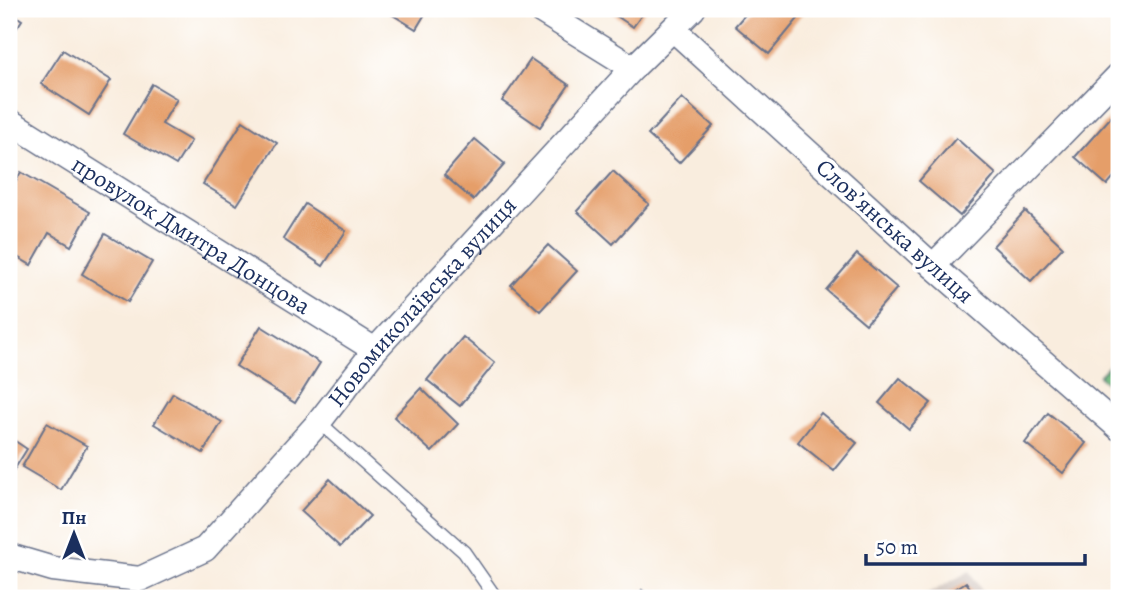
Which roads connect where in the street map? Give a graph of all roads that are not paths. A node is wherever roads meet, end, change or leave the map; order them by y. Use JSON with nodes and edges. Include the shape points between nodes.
{"nodes":[{"id":1,"x":538,"y":9,"type":"edge"},
{"id":2,"x":693,"y":9,"type":"edge"},
{"id":3,"x":674,"y":30,"type":"junction"},
{"id":4,"x":632,"y":68,"type":"junction"},
{"id":5,"x":1119,"y":75,"type":"edge"},
{"id":6,"x":9,"y":121,"type":"edge"},
{"id":7,"x":933,"y":267,"type":"junction"},
{"id":8,"x":375,"y":350,"type":"junction"},
{"id":9,"x":319,"y":422,"type":"junction"},
{"id":10,"x":1119,"y":428,"type":"edge"},
{"id":11,"x":9,"y":555,"type":"edge"},
{"id":12,"x":496,"y":598,"type":"edge"}],
"edges":[{"from":1,"to":4,"type":"street"},
{"from":2,"to":3,"type":"street","name":"Новомиколаївська вулиця"},
{"from":3,"to":4,"type":"street","name":"Новомиколаївська вулиця"},
{"from":3,"to":7,"type":"street","name":"Словʼянська вулиця"},
{"from":4,"to":8,"type":"street","name":"Новомиколаївська вулиця"},
{"from":5,"to":7,"type":"street"},
{"from":6,"to":8,"type":"street","name":"провулок Дмитра Донцова"},
{"from":7,"to":10,"type":"street","name":"Словʼянська вулиця"},
{"from":8,"to":9,"type":"street","name":"Новомиколаївська вулиця"},
{"from":9,"to":11,"type":"street","name":"Новомиколаївська вулиця","via":[[205,549],[140,579],[53,569]]},
{"from":9,"to":12,"type":"lane","via":[[464,552]]}]}
